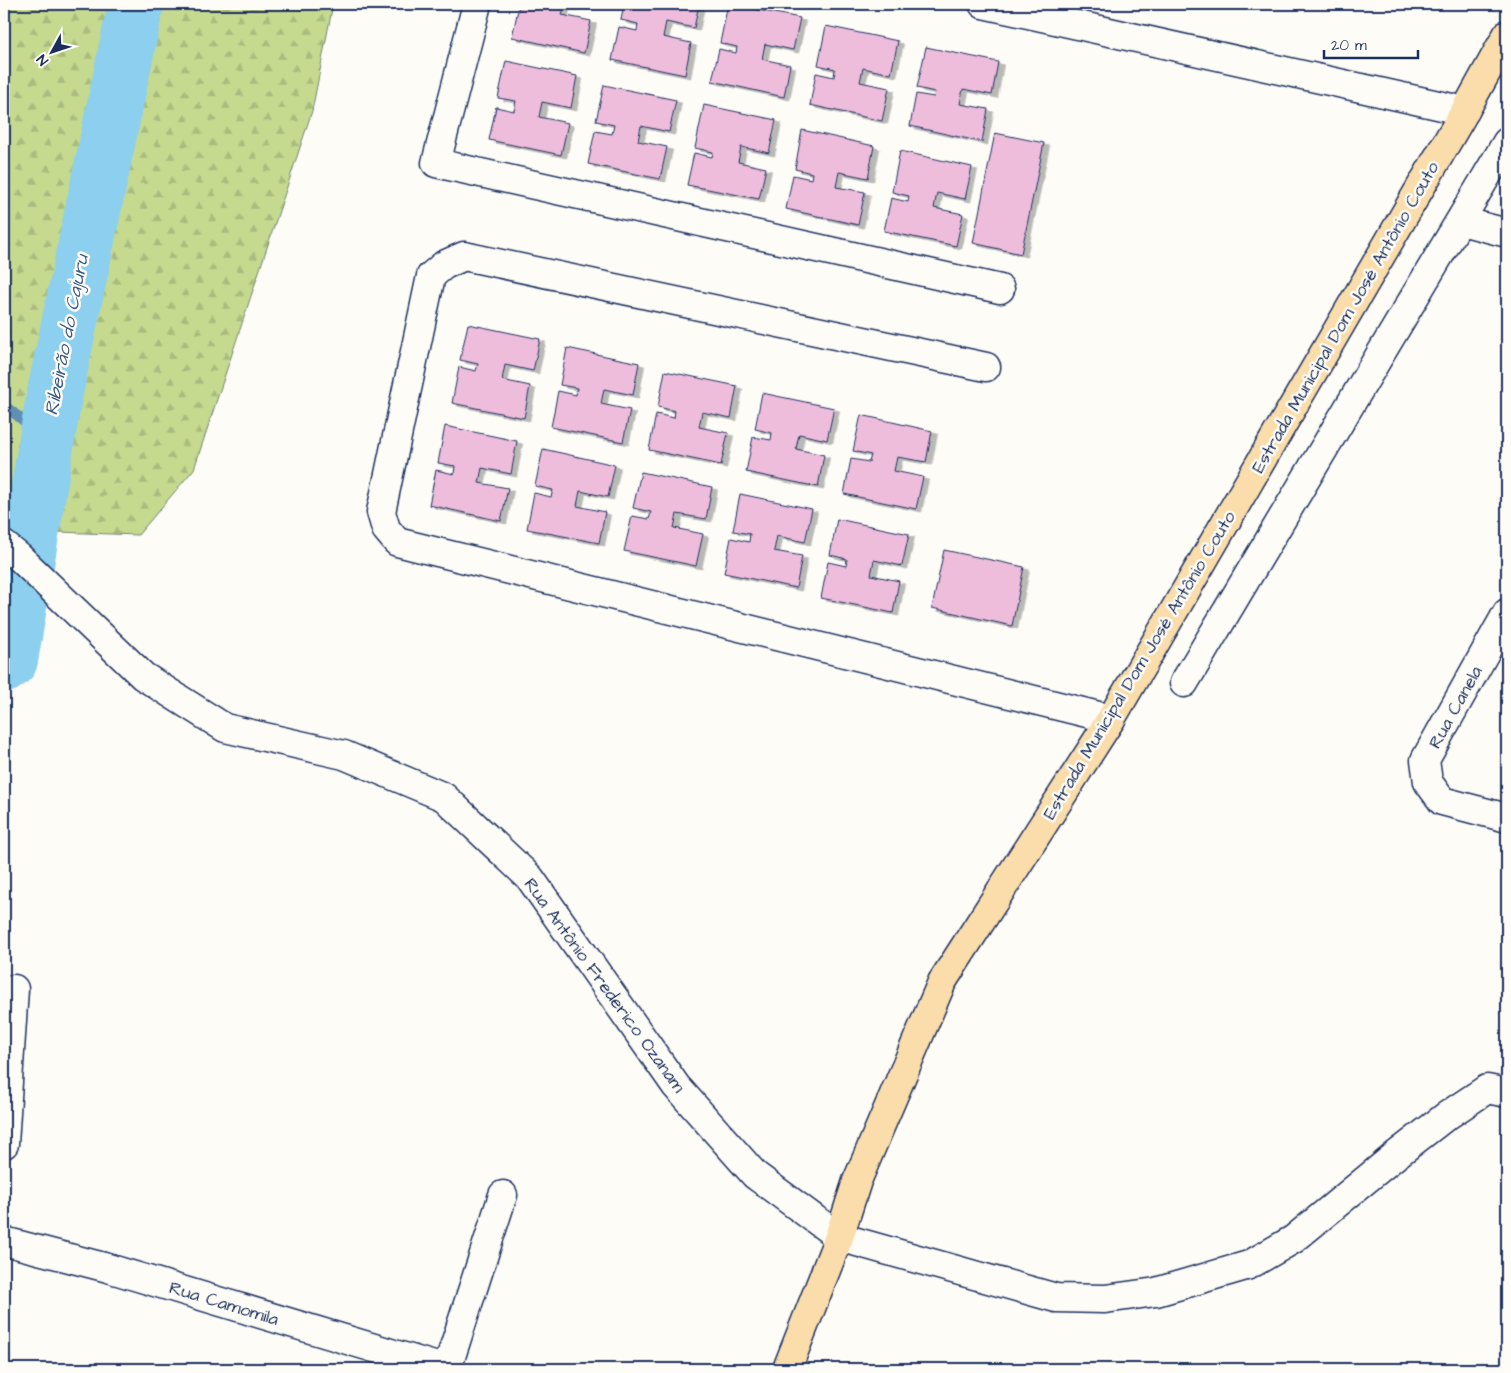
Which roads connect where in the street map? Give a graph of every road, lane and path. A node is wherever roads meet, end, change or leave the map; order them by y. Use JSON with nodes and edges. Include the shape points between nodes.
{"nodes":[{"id":1,"x":477,"y":4,"type":"edge"},
{"id":2,"x":983,"y":4,"type":"edge"},
{"id":3,"x":1507,"y":35,"type":"edge"},
{"id":4,"x":1465,"y":112,"type":"junction"},
{"id":5,"x":1507,"y":142,"type":"edge"},
{"id":6,"x":1461,"y":221,"type":"junction"},
{"id":7,"x":1507,"y":233,"type":"edge"},
{"id":8,"x":1000,"y":288,"type":"dead end"},
{"id":9,"x":986,"y":367,"type":"dead end"},
{"id":10,"x":11,"y":551,"type":"edge"},
{"id":11,"x":1507,"y":613,"type":"edge"},
{"id":12,"x":1184,"y":682,"type":"dead end"},
{"id":13,"x":1111,"y":718,"type":"junction"},
{"id":14,"x":1507,"y":818,"type":"edge"},
{"id":15,"x":14,"y":989,"type":"dead end"},
{"id":16,"x":1507,"y":1093,"type":"edge"},
{"id":17,"x":4,"y":1144,"type":"edge"},
{"id":18,"x":503,"y":1194,"type":"dead end"},
{"id":19,"x":839,"y":1237,"type":"junction"},
{"id":20,"x":4,"y":1241,"type":"edge"},
{"id":21,"x":446,"y":1369,"type":"edge"},
{"id":22,"x":787,"y":1369,"type":"edge"}],
"edges":[{"from":1,"to":8,"type":"street","via":[[436,163]]},
{"from":2,"to":4,"type":"street"},
{"from":3,"to":4,"type":"main road","name":"Estrada Municipal Dom José Antônio Couto"},
{"from":4,"to":13,"type":"main road","name":"Estrada Municipal Dom José Antônio Couto"},
{"from":5,"to":6,"type":"street"},
{"from":6,"to":7,"type":"street"},
{"from":6,"to":12,"type":"street"},
{"from":9,"to":13,"type":"street","via":[[464,256],[444,265],[431,276],[381,512],[386,529],[397,542]]},
{"from":10,"to":19,"type":"street","name":"Rua Antônio Frederico Ozanam","via":[[143,676],[225,728],[344,756],[444,797],[530,878],[676,1086],[748,1168]]},
{"from":11,"to":14,"type":"street","name":"Rua Canela","via":[[1426,760],[1428,782],[1442,801]]},
{"from":13,"to":19,"type":"main road","name":"Estrada Municipal Dom José Antônio Couto","via":[[942,982],[858,1181]]},
{"from":15,"to":17,"type":"street"},
{"from":16,"to":19,"type":"street","via":[[1487,1089],[1445,1117],[1294,1239],[1248,1265],[1156,1292],[1105,1299],[1056,1298]]},
{"from":18,"to":21,"type":"street","name":"Rua Camomila"},
{"from":19,"to":22,"type":"main road","name":"Estrada Municipal Dom José Antônio Couto"},
{"from":20,"to":21,"type":"street","name":"Rua Camomila","via":[[108,1268]]}]}
